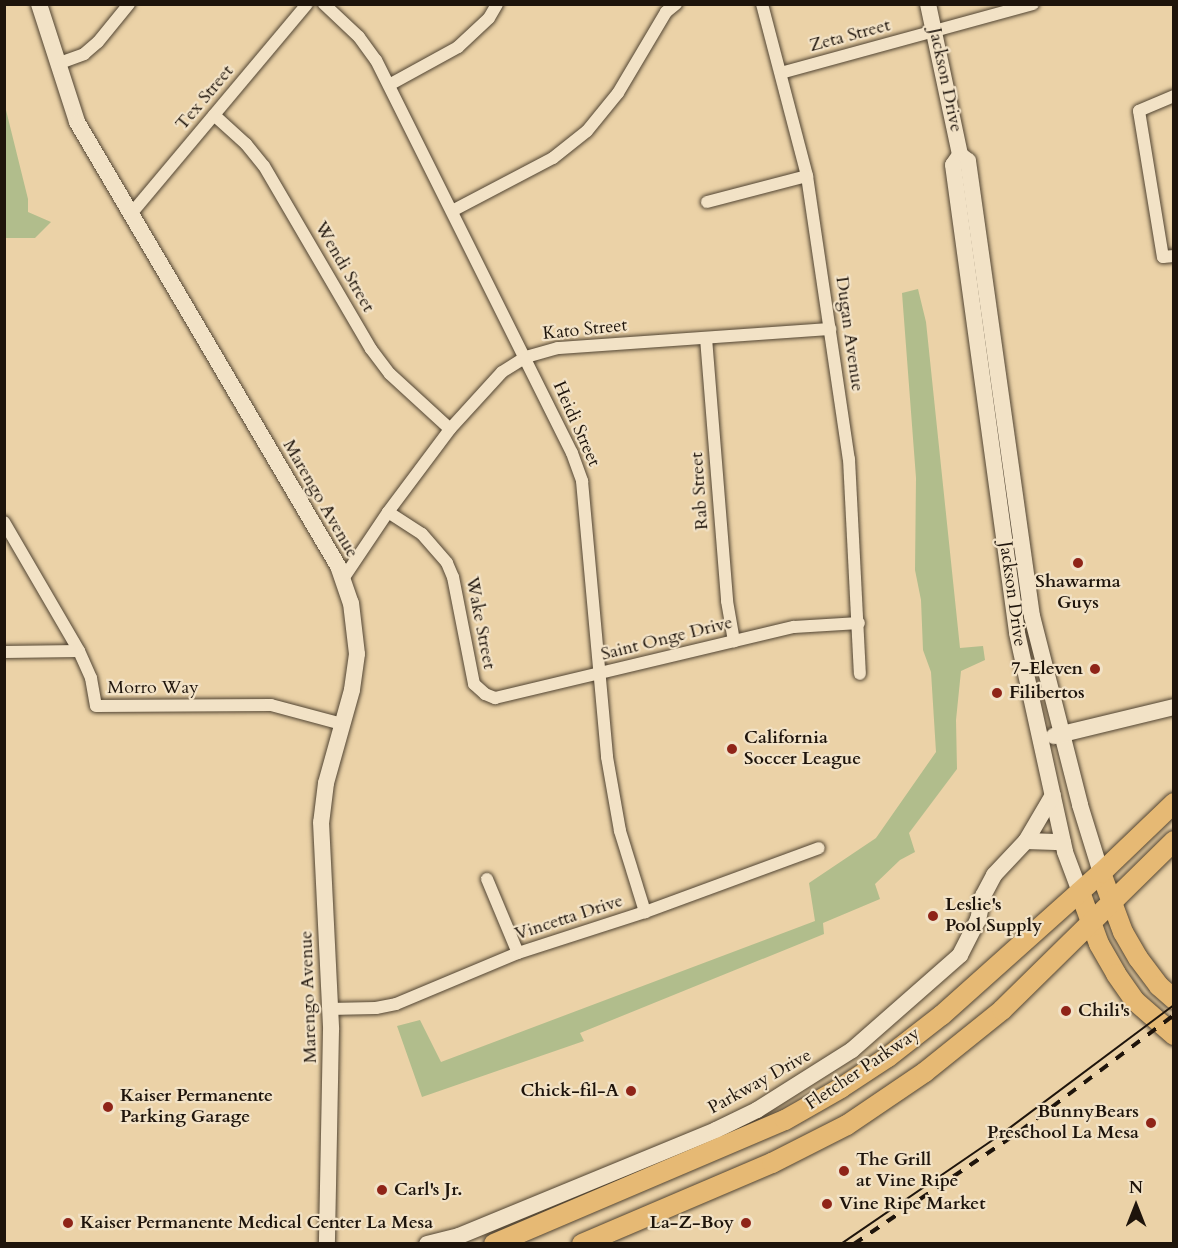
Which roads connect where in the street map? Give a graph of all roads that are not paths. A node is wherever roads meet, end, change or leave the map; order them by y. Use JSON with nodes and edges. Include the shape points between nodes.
{"nodes":[{"id":1,"x":39,"y":4,"type":"edge"},
{"id":2,"x":129,"y":4,"type":"edge"},
{"id":3,"x":307,"y":4,"type":"edge"},
{"id":4,"x":324,"y":4,"type":"edge"},
{"id":5,"x":497,"y":4,"type":"edge"},
{"id":6,"x":676,"y":4,"type":"edge"},
{"id":7,"x":762,"y":4,"type":"edge"},
{"id":8,"x":928,"y":4,"type":"edge"},
{"id":9,"x":1033,"y":4,"type":"edge"},
{"id":10,"x":935,"y":31,"type":"junction"},
{"id":11,"x":57,"y":64,"type":"junction"},
{"id":12,"x":781,"y":74,"type":"junction"},
{"id":13,"x":389,"y":85,"type":"junction"},
{"id":14,"x":1173,"y":96,"type":"edge"},
{"id":15,"x":214,"y":116,"type":"junction"},
{"id":16,"x":960,"y":155,"type":"junction"},
{"id":17,"x":807,"y":176,"type":"junction"},
{"id":18,"x":707,"y":202,"type":"dead end"},
{"id":19,"x":452,"y":211,"type":"junction"},
{"id":20,"x":130,"y":215,"type":"junction"},
{"id":21,"x":1168,"y":257,"type":"edge"},
{"id":22,"x":830,"y":329,"type":"junction"},
{"id":23,"x":706,"y":338,"type":"junction"},
{"id":24,"x":526,"y":357,"type":"junction"},
{"id":25,"x":450,"y":429,"type":"junction"},
{"id":26,"x":388,"y":512,"type":"junction"},
{"id":27,"x":4,"y":522,"type":"edge"},
{"id":28,"x":343,"y":579,"type":"junction"},
{"id":29,"x":860,"y":622,"type":"junction"},
{"id":30,"x":734,"y":641,"type":"junction"},
{"id":31,"x":79,"y":651,"type":"junction"},
{"id":32,"x":4,"y":652,"type":"edge"},
{"id":33,"x":598,"y":674,"type":"junction"},
{"id":34,"x":860,"y":674,"type":"dead end"},
{"id":35,"x":485,"y":694,"type":"joint"},
{"id":36,"x":1173,"y":707,"type":"edge"},
{"id":37,"x":342,"y":724,"type":"junction"},
{"id":38,"x":1063,"y":734,"type":"junction"},
{"id":39,"x":1042,"y":738,"type":"junction"},
{"id":40,"x":1053,"y":795,"type":"junction"},
{"id":41,"x":1173,"y":803,"type":"edge"},
{"id":42,"x":1026,"y":841,"type":"junction"},
{"id":43,"x":1173,"y":841,"type":"edge"},
{"id":44,"x":1063,"y":842,"type":"junction"},
{"id":45,"x":819,"y":848,"type":"dead end"},
{"id":46,"x":1101,"y":873,"type":"junction"},
{"id":47,"x":487,"y":879,"type":"dead end"},
{"id":48,"x":1080,"y":892,"type":"junction"},
{"id":49,"x":1112,"y":902,"type":"junction"},
{"id":50,"x":645,"y":912,"type":"junction"},
{"id":51,"x":1091,"y":922,"type":"junction"},
{"id":52,"x":518,"y":953,"type":"junction"},
{"id":53,"x":1172,"y":997,"type":"edge"},
{"id":54,"x":329,"y":1009,"type":"junction"},
{"id":55,"x":1173,"y":1035,"type":"edge"},
{"id":56,"x":327,"y":1244,"type":"edge"},
{"id":57,"x":426,"y":1244,"type":"edge"},
{"id":58,"x":494,"y":1244,"type":"edge"},
{"id":59,"x":582,"y":1244,"type":"edge"}],
"edges":[{"from":1,"to":11,"type":"street","name":"Marengo Avenue"},
{"from":2,"to":11,"type":"street","via":[[84,54]]},
{"from":3,"to":15,"type":"street","name":"Tex Street"},
{"from":4,"to":13,"type":"street","name":"Heidi Street","via":[[358,37]]},
{"from":5,"to":13,"type":"street","via":[[489,18],[458,47]]},
{"from":6,"to":19,"type":"street","via":[[666,12],[618,93],[587,131],[553,158]]},
{"from":7,"to":12,"type":"street","name":"Dugan Avenue"},
{"from":8,"to":10,"type":"street","name":"Jackson Drive"},
{"from":9,"to":10,"type":"street","name":"Zeta Street"},
{"from":10,"to":12,"type":"street","name":"Zeta Street"},
{"from":10,"to":16,"type":"street","name":"Jackson Drive"},
{"from":11,"to":20,"type":"street","name":"Marengo Avenue","via":[[77,122]]},
{"from":12,"to":17,"type":"street","name":"Dugan Avenue"},
{"from":13,"to":19,"type":"street","name":"Heidi Street"},
{"from":14,"to":21,"type":"street","via":[[1139,111]]},
{"from":15,"to":20,"type":"street","name":"Tex Street"},
{"from":15,"to":25,"type":"street","name":"Wendi Street","via":[[264,166],[364,337],[390,374]]},
{"from":16,"to":38,"type":"street","name":"Jackson Drive","via":[[968,161],[1032,616]]},
{"from":16,"to":39,"type":"street","name":"Jackson Drive","via":[[953,165],[1017,633]]},
{"from":17,"to":18,"type":"street"},
{"from":17,"to":22,"type":"street","name":"Dugan Avenue"},
{"from":19,"to":24,"type":"street","name":"Heidi Street"},
{"from":20,"to":28,"type":"street","name":"Marengo Avenue"},
{"from":22,"to":23,"type":"street","name":"Kato Street"},
{"from":22,"to":29,"type":"street","name":"Dugan Avenue","via":[[849,459]]},
{"from":23,"to":24,"type":"street","name":"Kato Street","via":[[558,348]]},
{"from":23,"to":30,"type":"street","name":"Rab Street","via":[[727,601]]},
{"from":24,"to":25,"type":"street","name":"Kato Street","via":[[502,372]]},
{"from":24,"to":33,"type":"street","name":"Heidi Street","via":[[582,481]]},
{"from":25,"to":26,"type":"street","name":"Kato Street"},
{"from":26,"to":28,"type":"street","name":"Kato Street"},
{"from":26,"to":35,"type":"street","name":"Wake Street","via":[[422,534],[447,563],[474,684]]},
{"from":27,"to":31,"type":"street","name":"Morro Way"},
{"from":28,"to":37,"type":"street","name":"Marengo Avenue","via":[[351,603],[357,654]]},
{"from":29,"to":30,"type":"street","name":"Saint Onge Drive","via":[[794,627]]},
{"from":29,"to":34,"type":"street","name":"Dugan Avenue"},
{"from":30,"to":33,"type":"street","name":"Saint Onge Drive"},
{"from":31,"to":32,"type":"street"},
{"from":31,"to":37,"type":"street","name":"Morro Way","via":[[92,678],[96,706],[271,705]]},
{"from":33,"to":35,"type":"street","name":"Saint Onge Drive","via":[[495,698]]},
{"from":33,"to":50,"type":"street","name":"Heidi Street","via":[[620,831]]},
{"from":36,"to":38,"type":"street"},
{"from":37,"to":54,"type":"street","name":"Marengo Avenue","via":[[326,783],[321,822]]},
{"from":38,"to":39,"type":"street"},
{"from":38,"to":46,"type":"street","name":"Jackson Drive"},
{"from":39,"to":40,"type":"street","name":"Jackson Drive"},
{"from":40,"to":42,"type":"street","name":"Parkway Drive"},
{"from":40,"to":44,"type":"street","name":"Jackson Drive"},
{"from":41,"to":46,"type":"main road","name":"Fletcher Parkway"},
{"from":42,"to":44,"type":"street"},
{"from":42,"to":57,"type":"street","name":"Parkway Drive","via":[[994,875],[960,955],[852,1050],[819,1073],[716,1130],[459,1236]]},
{"from":43,"to":49,"type":"main road","name":"Fletcher Parkway"},
{"from":44,"to":48,"type":"street","name":"Jackson Drive"},
{"from":45,"to":50,"type":"street","name":"Vincetta Drive"},
{"from":46,"to":48,"type":"main road","name":"Fletcher Parkway"},
{"from":46,"to":49,"type":"main road","name":"Jackson Drive"},
{"from":47,"to":52,"type":"street"},
{"from":48,"to":51,"type":"main road","name":"Jackson Drive"},
{"from":48,"to":58,"type":"main road","name":"Fletcher Parkway","via":[[942,1015],[841,1088],[785,1120]]},
{"from":49,"to":51,"type":"main road","name":"Fletcher Parkway"},
{"from":49,"to":53,"type":"main road","name":"Jackson Drive","via":[[1138,958]]},
{"from":50,"to":52,"type":"street","name":"Vincetta Drive"},
{"from":51,"to":55,"type":"main road","name":"Jackson Drive","via":[[1122,983]]},
{"from":51,"to":59,"type":"main road","name":"Fletcher Parkway","via":[[1002,1010],[925,1071],[847,1125],[772,1163]]},
{"from":52,"to":54,"type":"street","name":"Vincetta Drive","via":[[396,1004]]},
{"from":54,"to":56,"type":"street","name":"Marengo Avenue","via":[[331,1134]]}]}
